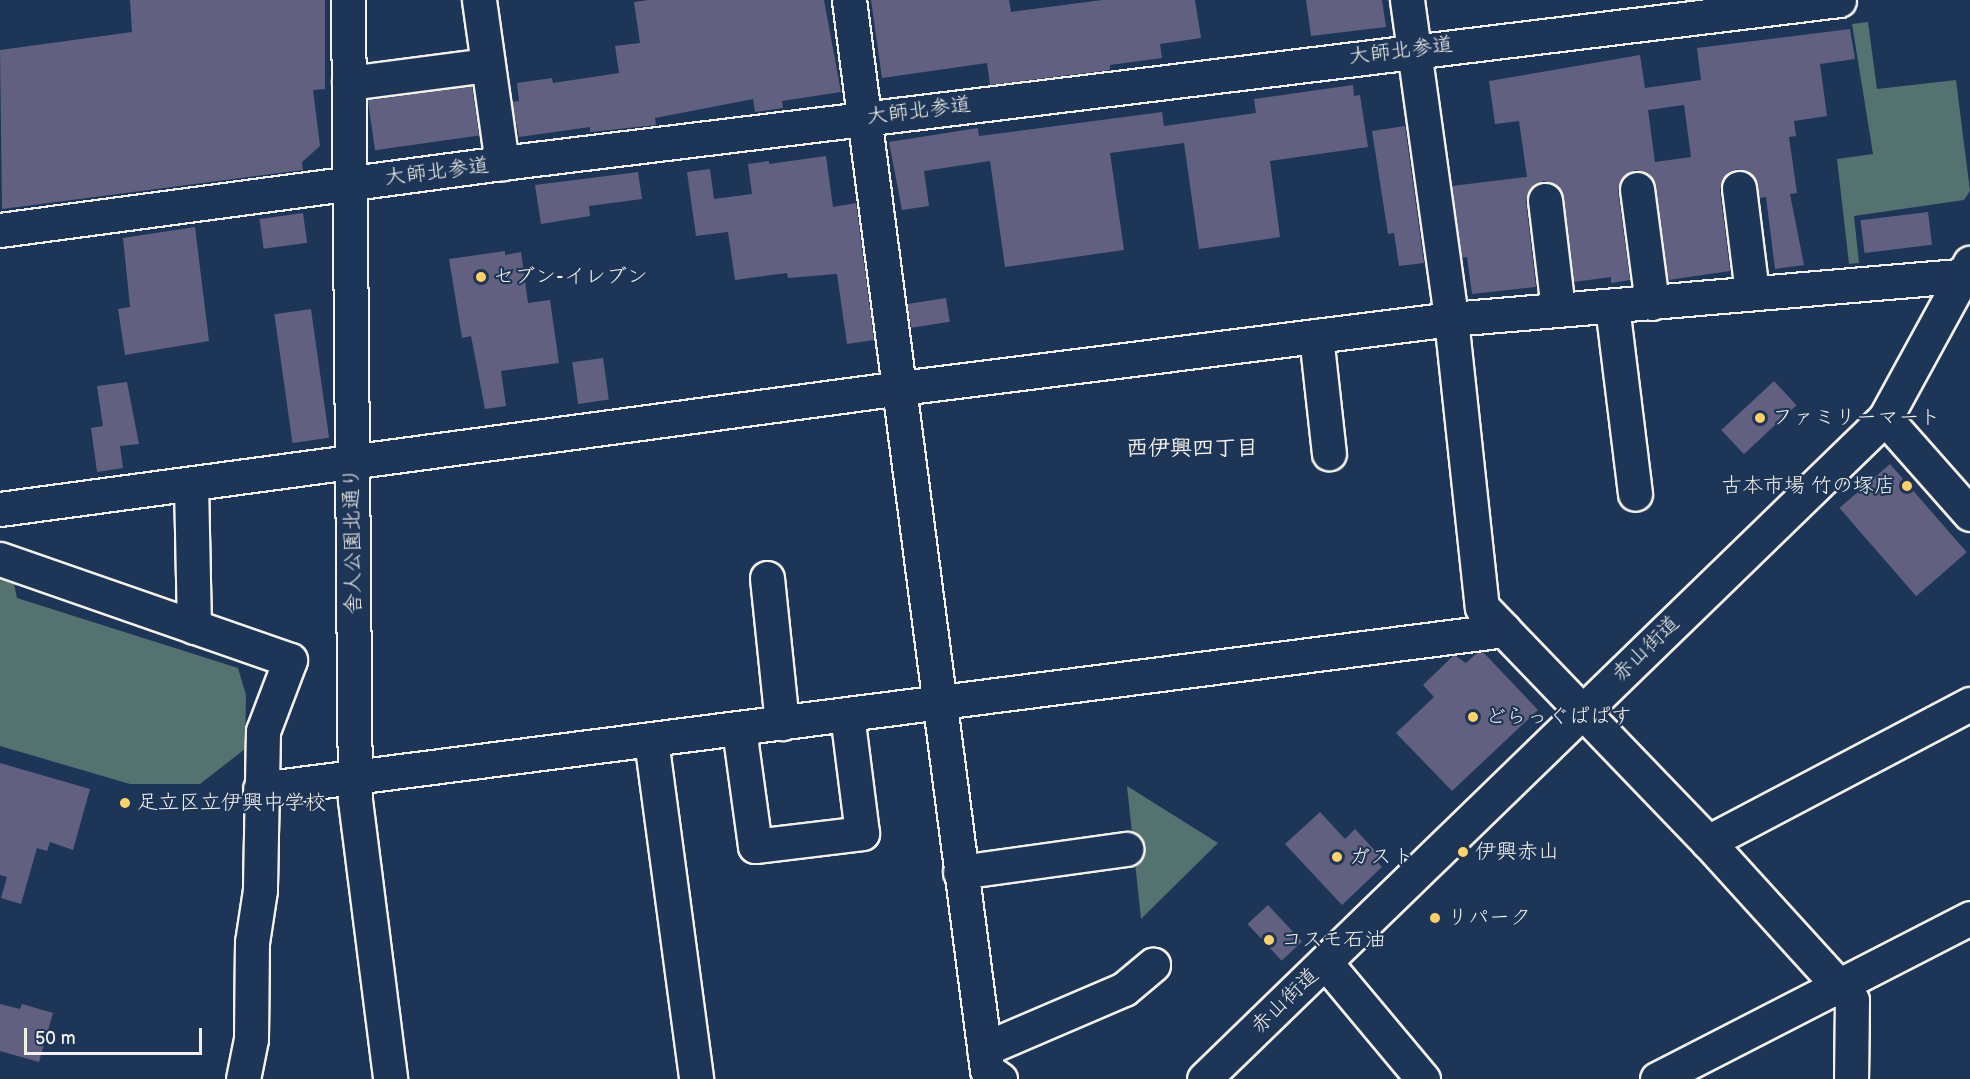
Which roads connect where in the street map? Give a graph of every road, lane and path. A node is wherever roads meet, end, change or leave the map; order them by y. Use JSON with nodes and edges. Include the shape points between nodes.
{"nodes":[{"id":1,"x":348,"y":0,"type":"edge"},
{"id":2,"x":479,"y":0,"type":"edge"},
{"id":3,"x":849,"y":0,"type":"edge"},
{"id":4,"x":1407,"y":0,"type":"edge"},
{"id":5,"x":1839,"y":0,"type":"edge"},
{"id":6,"x":1771,"y":4,"type":"edge"},
{"id":7,"x":1413,"y":49,"type":"junction"},
{"id":8,"x":487,"y":65,"type":"junction"},
{"id":9,"x":349,"y":83,"type":"junction"},
{"id":10,"x":866,"y":118,"type":"junction"},
{"id":11,"x":502,"y":163,"type":"junction"},
{"id":12,"x":349,"y":183,"type":"junction"},
{"id":13,"x":1739,"y":188,"type":"dead end"},
{"id":14,"x":1637,"y":189,"type":"dead end"},
{"id":15,"x":1545,"y":200,"type":"dead end"},
{"id":16,"x":0,"y":230,"type":"edge"},
{"id":17,"x":1967,"y":271,"type":"edge"},
{"id":18,"x":1752,"y":292,"type":"junction"},
{"id":19,"x":1652,"y":303,"type":"junction"},
{"id":20,"x":1612,"y":306,"type":"junction"},
{"id":21,"x":1558,"y":309,"type":"junction"},
{"id":22,"x":1452,"y":319,"type":"junction"},
{"id":23,"x":1316,"y":336,"type":"junction"},
{"id":24,"x":901,"y":388,"type":"junction"},
{"id":25,"x":1885,"y":418,"type":"junction"},
{"id":26,"x":1329,"y":453,"type":"dead end"},
{"id":27,"x":351,"y":463,"type":"junction"},
{"id":28,"x":191,"y":484,"type":"junction"},
{"id":29,"x":1635,"y":494,"type":"dead end"},
{"id":30,"x":0,"y":509,"type":"edge"},
{"id":31,"x":1970,"y":514,"type":"edge"},
{"id":32,"x":0,"y":559,"type":"edge"},
{"id":33,"x":767,"y":578,"type":"dead end"},
{"id":34,"x":194,"y":627,"type":"junction"},
{"id":35,"x":1504,"y":630,"type":"junction"},
{"id":36,"x":940,"y":702,"type":"junction"},
{"id":37,"x":1970,"y":704,"type":"edge"},
{"id":38,"x":1583,"y":710,"type":"junction"},
{"id":39,"x":847,"y":714,"type":"junction"},
{"id":40,"x":782,"y":723,"type":"junction"},
{"id":41,"x":739,"y":729,"type":"junction"},
{"id":42,"x":651,"y":740,"type":"junction"},
{"id":43,"x":357,"y":777,"type":"junction"},
{"id":44,"x":260,"y":789,"type":"junction"},
{"id":45,"x":1708,"y":842,"type":"junction"},
{"id":46,"x":1126,"y":849,"type":"dead end"},
{"id":47,"x":960,"y":872,"type":"junction"},
{"id":48,"x":1970,"y":918,"type":"edge"},
{"id":49,"x":1325,"y":962,"type":"junction"},
{"id":50,"x":1153,"y":966,"type":"dead end"},
{"id":51,"x":1839,"y":985,"type":"junction"},
{"id":52,"x":984,"y":1049,"type":"junction"},
{"id":53,"x":243,"y":1079,"type":"edge"},
{"id":54,"x":390,"y":1079,"type":"edge"},
{"id":55,"x":696,"y":1079,"type":"edge"},
{"id":56,"x":1000,"y":1079,"type":"edge"},
{"id":57,"x":1204,"y":1079,"type":"edge"},
{"id":58,"x":1423,"y":1079,"type":"edge"},
{"id":59,"x":1657,"y":1079,"type":"edge"},
{"id":60,"x":1851,"y":1079,"type":"edge"}],
"edges":[{"from":1,"to":9,"type":"street","name":"舎人公園北通り"},
{"from":2,"to":8,"type":"street"},
{"from":3,"to":10,"type":"street"},
{"from":4,"to":7,"type":"street"},
{"from":5,"to":6,"type":"street","name":"大師北参道"},
{"from":6,"to":7,"type":"street","name":"大師北参道"},
{"from":7,"to":10,"type":"street","name":"大師北参道"},
{"from":7,"to":22,"type":"street"},
{"from":8,"to":9,"type":"street"},
{"from":8,"to":11,"type":"street"},
{"from":9,"to":12,"type":"street","name":"舎人公園北通り"},
{"from":10,"to":11,"type":"street","name":"大師北参道"},
{"from":10,"to":24,"type":"street"},
{"from":11,"to":12,"type":"street","name":"大師北参道"},
{"from":12,"to":16,"type":"street","name":"大師北参道"},
{"from":12,"to":27,"type":"street","name":"舎人公園北通り"},
{"from":13,"to":18,"type":"street"},
{"from":14,"to":19,"type":"street"},
{"from":15,"to":21,"type":"street"},
{"from":17,"to":18,"type":"street"},
{"from":17,"to":25,"type":"street","name":"赤山街道"},
{"from":18,"to":19,"type":"street"},
{"from":19,"to":20,"type":"street"},
{"from":20,"to":21,"type":"street"},
{"from":20,"to":29,"type":"street"},
{"from":21,"to":22,"type":"street"},
{"from":22,"to":23,"type":"street"},
{"from":22,"to":35,"type":"street","via":[[1482,607]]},
{"from":23,"to":24,"type":"street"},
{"from":23,"to":26,"type":"street"},
{"from":24,"to":27,"type":"street"},
{"from":24,"to":36,"type":"street"},
{"from":25,"to":31,"type":"street"},
{"from":25,"to":38,"type":"street","name":"赤山街道"},
{"from":27,"to":28,"type":"street"},
{"from":27,"to":43,"type":"street","name":"舎人公園北通り"},
{"from":28,"to":30,"type":"street"},
{"from":28,"to":34,"type":"street"},
{"from":32,"to":34,"type":"street"},
{"from":33,"to":40,"type":"street"},
{"from":34,"to":44,"type":"street","via":[[290,660],[263,731]]},
{"from":35,"to":36,"type":"street"},
{"from":35,"to":38,"type":"street"},
{"from":36,"to":39,"type":"street"},
{"from":36,"to":47,"type":"street"},
{"from":37,"to":45,"type":"street"},
{"from":38,"to":45,"type":"street"},
{"from":38,"to":49,"type":"street","name":"赤山街道"},
{"from":39,"to":40,"type":"street"},
{"from":39,"to":41,"type":"street","via":[[862,833],[755,846]]},
{"from":40,"to":41,"type":"street"},
{"from":41,"to":42,"type":"street"},
{"from":42,"to":43,"type":"street"},
{"from":42,"to":55,"type":"street"},
{"from":43,"to":44,"type":"street"},
{"from":43,"to":54,"type":"street","name":"舎人公園北通り","via":[[355,800]]},
{"from":44,"to":53,"type":"street","via":[[260,890],[252,942],[252,1030]]},
{"from":45,"to":51,"type":"street"},
{"from":46,"to":47,"type":"street"},
{"from":47,"to":52,"type":"street"},
{"from":48,"to":51,"type":"street"},
{"from":49,"to":57,"type":"street","name":"赤山街道"},
{"from":49,"to":58,"type":"street"},
{"from":50,"to":52,"type":"street","via":[[1124,989]]},
{"from":51,"to":59,"type":"street"},
{"from":51,"to":60,"type":"street","via":[[1852,1000]]},
{"from":52,"to":56,"type":"street","via":[[987,1070]]}]}
